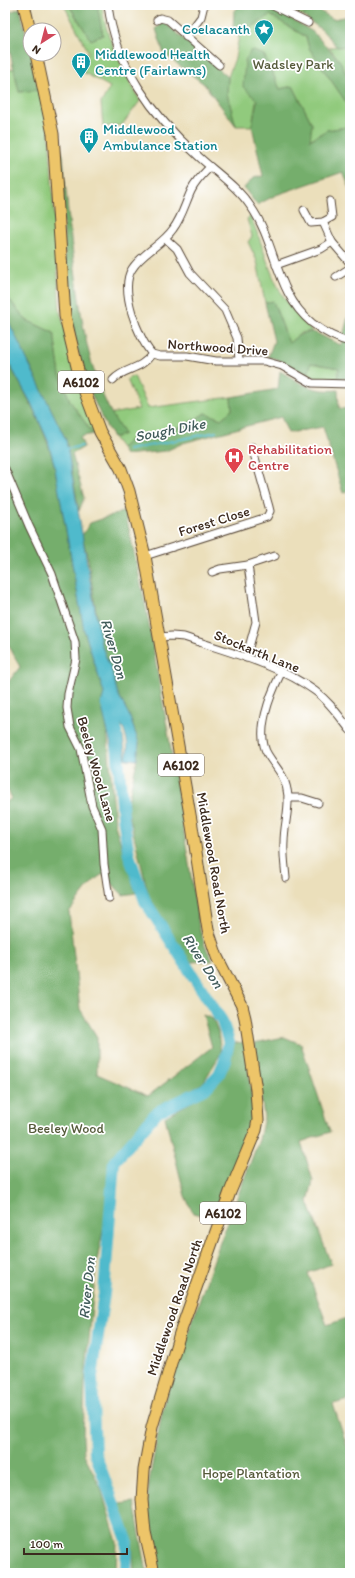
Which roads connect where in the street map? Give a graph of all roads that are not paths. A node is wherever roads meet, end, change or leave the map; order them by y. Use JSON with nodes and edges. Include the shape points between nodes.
{"nodes":[{"id":1,"x":24,"y":5,"type":"edge"},
{"id":2,"x":108,"y":5,"type":"edge"},
{"id":3,"x":204,"y":5,"type":"edge"},
{"id":4,"x":271,"y":5,"type":"edge"},
{"id":5,"x":157,"y":20,"type":"dead end"},
{"id":6,"x":28,"y":22,"type":"edge"},
{"id":7,"x":308,"y":23,"type":"dead end"},
{"id":8,"x":186,"y":37,"type":"junction"},
{"id":9,"x":38,"y":62,"type":"edge"},
{"id":10,"x":219,"y":65,"type":"dead end"},
{"id":11,"x":210,"y":167,"type":"junction"},
{"id":12,"x":330,"y":201,"type":"dead end"},
{"id":13,"x":304,"y":210,"type":"dead end"},
{"id":14,"x":323,"y":222,"type":"junction"},
{"id":15,"x":166,"y":239,"type":"junction"},
{"id":16,"x":332,"y":242,"type":"junction"},
{"id":17,"x":350,"y":264,"type":"edge"},
{"id":18,"x":276,"y":265,"type":"junction"},
{"id":19,"x":350,"y":268,"type":"edge"},
{"id":20,"x":336,"y":277,"type":"dead end"},
{"id":21,"x":350,"y":342,"type":"edge"},
{"id":22,"x":152,"y":354,"type":"junction"},
{"id":23,"x":238,"y":360,"type":"junction"},
{"id":24,"x":113,"y":380,"type":"dead end"},
{"id":25,"x":350,"y":384,"type":"edge"},
{"id":26,"x":252,"y":447,"type":"dead end"},
{"id":27,"x":5,"y":469,"type":"edge"},
{"id":28,"x":145,"y":556,"type":"junction"},
{"id":29,"x":275,"y":556,"type":"dead end"},
{"id":30,"x":248,"y":565,"type":"junction"},
{"id":31,"x":212,"y":572,"type":"dead end"},
{"id":32,"x":159,"y":637,"type":"junction"},
{"id":33,"x":246,"y":658,"type":"junction"},
{"id":34,"x":281,"y":673,"type":"junction"},
{"id":35,"x":350,"y":730,"type":"edge"},
{"id":36,"x":288,"y":798,"type":"junction"},
{"id":37,"x":318,"y":803,"type":"dead end"},
{"id":38,"x":286,"y":878,"type":"dead end"},
{"id":39,"x":109,"y":898,"type":"dead end"},
{"id":40,"x":154,"y":1573,"type":"edge"}],
"edges":[{"from":1,"to":6,"type":"main road"},
{"from":2,"to":11,"type":"street","via":[[119,50],[138,87],[162,119]]},
{"from":3,"to":8,"type":"street","via":[[201,17]]},
{"from":4,"to":7,"type":"street"},
{"from":5,"to":8,"type":"street","via":[[164,18]]},
{"from":8,"to":10,"type":"street"},
{"from":9,"to":28,"type":"main road","name":"Middlewood Road North","number":"A6102","via":[[53,134],[59,198],[63,298],[72,349],[96,423],[129,491]]},
{"from":11,"to":15,"type":"street","name":"Northwood Drive","via":[[191,190],[183,214]]},
{"from":11,"to":18,"type":"street","via":[[252,208],[266,236]]},
{"from":12,"to":14,"type":"street","via":[[332,217]]},
{"from":13,"to":14,"type":"street","via":[[311,223]]},
{"from":14,"to":16,"type":"street"},
{"from":15,"to":22,"type":"street","name":"Northwood Drive","via":[[135,265],[127,280],[137,327],[142,341]]},
{"from":15,"to":23,"type":"street","via":[[176,249],[190,273],[225,310],[237,338]]},
{"from":16,"to":17,"type":"street"},
{"from":16,"to":18,"type":"street","via":[[321,249]]},
{"from":18,"to":21,"type":"street","via":[[288,295],[302,314],[327,333]]},
{"from":19,"to":20,"type":"street"},
{"from":22,"to":23,"type":"street","name":"Northwood Drive","via":[[216,361]]},
{"from":22,"to":24,"type":"street","name":"Northwood Drive","via":[[144,364]]},
{"from":23,"to":25,"type":"street","name":"Northwood Drive","via":[[264,361],[282,366],[317,384]]},
{"from":26,"to":28,"type":"street","name":"Forest Close","via":[[270,511],[267,517]]},
{"from":27,"to":39,"type":"street","name":"Beeley Wood Lane","via":[[28,526],[52,574],[75,642],[76,660],[67,708],[70,727],[81,749],[92,806],[102,830]]},
{"from":28,"to":32,"type":"main road","name":"Middlewood Road North","number":"A6102"},
{"from":29,"to":30,"type":"street"},
{"from":30,"to":31,"type":"street"},
{"from":30,"to":33,"type":"street","via":[[256,622]]},
{"from":32,"to":33,"type":"street","name":"Stockarth Lane","via":[[184,637]]},
{"from":32,"to":40,"type":"main road","name":"Middlewood Road North","number":"A6102","via":[[208,930],[217,957],[236,993],[245,1018],[258,1120],[230,1192],[164,1382],[146,1456],[142,1500],[145,1533]]},
{"from":33,"to":34,"type":"street","name":"Stockarth Lane"},
{"from":34,"to":35,"type":"street","name":"Stockarth Lane","via":[[314,690]]},
{"from":34,"to":36,"type":"street","via":[[268,701],[264,735],[267,754],[281,772]]},
{"from":36,"to":37,"type":"street","via":[[304,798]]},
{"from":36,"to":38,"type":"street","via":[[284,841]]}]}
